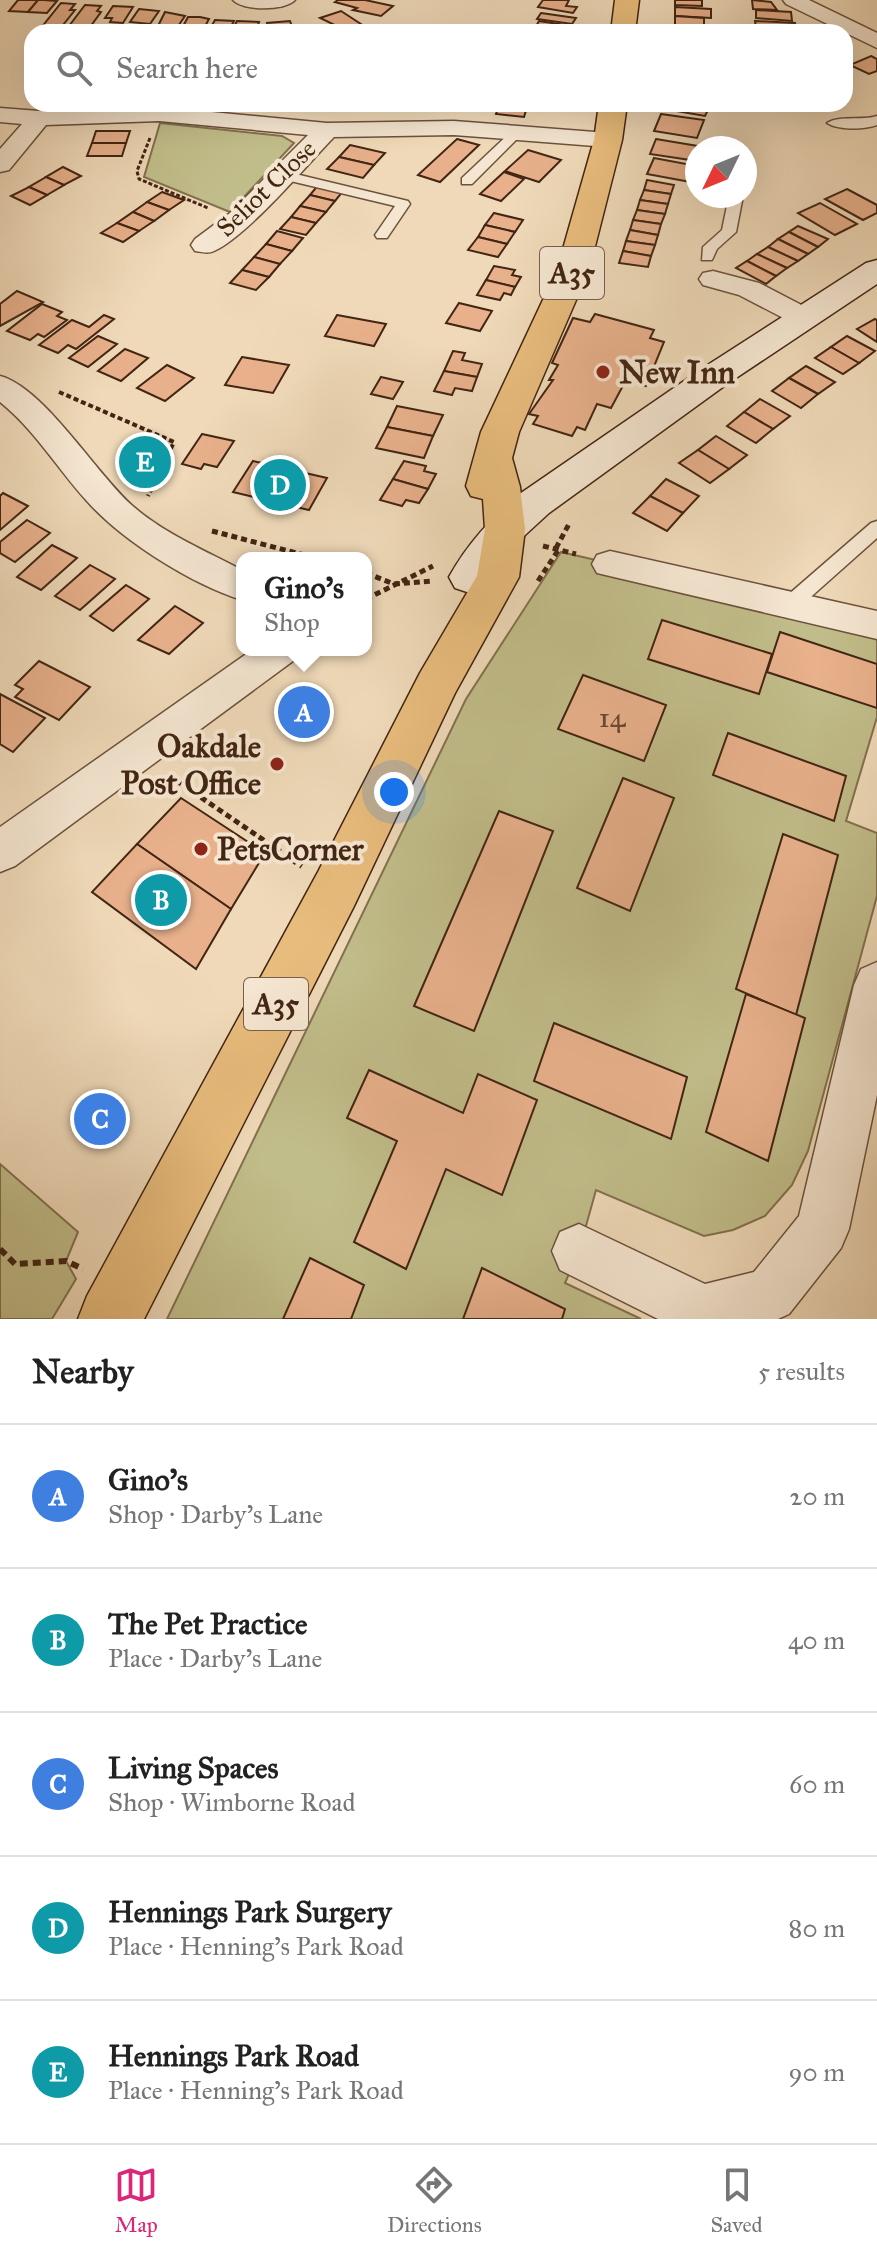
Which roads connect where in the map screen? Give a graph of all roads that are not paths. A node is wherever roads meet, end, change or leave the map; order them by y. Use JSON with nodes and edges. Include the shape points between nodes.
{"nodes":[{"id":1,"x":243,"y":0,"type":"edge"},
{"id":2,"x":285,"y":0,"type":"edge"},
{"id":3,"x":627,"y":0,"type":"edge"},
{"id":4,"x":793,"y":0,"type":"edge"},
{"id":5,"x":624,"y":24,"type":"edge"},
{"id":6,"x":842,"y":24,"type":"edge"},
{"id":7,"x":853,"y":29,"type":"edge"},
{"id":8,"x":877,"y":41,"type":"edge"},
{"id":9,"x":612,"y":112,"type":"edge"},
{"id":10,"x":0,"y":115,"type":"edge"},
{"id":11,"x":39,"y":118,"type":"junction"},
{"id":12,"x":877,"y":120,"type":"edge"},
{"id":13,"x":833,"y":123,"type":"dead end"},
{"id":14,"x":327,"y":130,"type":"junction"},
{"id":15,"x":517,"y":133,"type":"junction"},
{"id":16,"x":608,"y":140,"type":"junction"},
{"id":17,"x":0,"y":165,"type":"edge"},
{"id":18,"x":283,"y":175,"type":"junction"},
{"id":19,"x":467,"y":181,"type":"dead end"},
{"id":20,"x":734,"y":208,"type":"edge"},
{"id":21,"x":382,"y":235,"type":"dead end"},
{"id":22,"x":205,"y":245,"type":"dead end"},
{"id":23,"x":710,"y":268,"type":"junction"},
{"id":24,"x":877,"y":270,"type":"edge"},
{"id":25,"x":697,"y":303,"type":"dead end"},
{"id":26,"x":803,"y":317,"type":"junction"},
{"id":27,"x":3,"y":388,"type":"edge"},
{"id":28,"x":877,"y":528,"type":"edge"},
{"id":29,"x":495,"y":555,"type":"junction"},
{"id":30,"x":610,"y":564,"type":"road end"},
{"id":31,"x":236,"y":583,"type":"edge"},
{"id":32,"x":788,"y":606,"type":"junction"},
{"id":33,"x":877,"y":625,"type":"edge"},
{"id":34,"x":272,"y":656,"type":"edge"},
{"id":35,"x":0,"y":852,"type":"edge"},
{"id":36,"x":877,"y":985,"type":"edge"},
{"id":37,"x":579,"y":1251,"type":"dead end"},
{"id":38,"x":118,"y":1304,"type":"edge"},
{"id":39,"x":705,"y":1316,"type":"edge"}],
"edges":[{"from":1,"to":2,"type":"street"},
{"from":3,"to":5,"type":"highway"},
{"from":4,"to":6,"type":"street"},
{"from":7,"to":8,"type":"street"},
{"from":9,"to":16,"type":"highway","number":"A35"},
{"from":10,"to":11,"type":"street","name":"Seliot Close"},
{"from":11,"to":14,"type":"street","name":"Seliot Close","via":[[159,114]]},
{"from":11,"to":17,"type":"street"},
{"from":12,"to":13,"type":"lane"},
{"from":14,"to":15,"type":"street","name":"Seliot Close","via":[[454,128]]},
{"from":14,"to":18,"type":"street","name":"Seliot Close"},
{"from":15,"to":16,"type":"street","name":"Seliot Close"},
{"from":15,"to":19,"type":"lane"},
{"from":16,"to":29,"type":"highway","number":"A35","via":[[573,270],[493,458]]},
{"from":18,"to":21,"type":"lane","via":[[403,204]]},
{"from":18,"to":22,"type":"street","name":"Seliot Close"},
{"from":20,"to":23,"type":"lane","via":[[729,232],[710,247]]},
{"from":23,"to":25,"type":"street"},
{"from":23,"to":26,"type":"street"},
{"from":24,"to":26,"type":"main road"},
{"from":26,"to":29,"type":"main road","via":[[572,476]]},
{"from":27,"to":31,"type":"street","via":[[20,400],[134,526]]},
{"from":28,"to":32,"type":"lane"},
{"from":29,"to":38,"type":"highway","number":"A35","via":[[336,889]]},
{"from":30,"to":32,"type":"street"},
{"from":32,"to":33,"type":"street"},
{"from":34,"to":35,"type":"street"},
{"from":36,"to":39,"type":"street","via":[[822,1229],[770,1295]]},
{"from":37,"to":39,"type":"street"}]}
